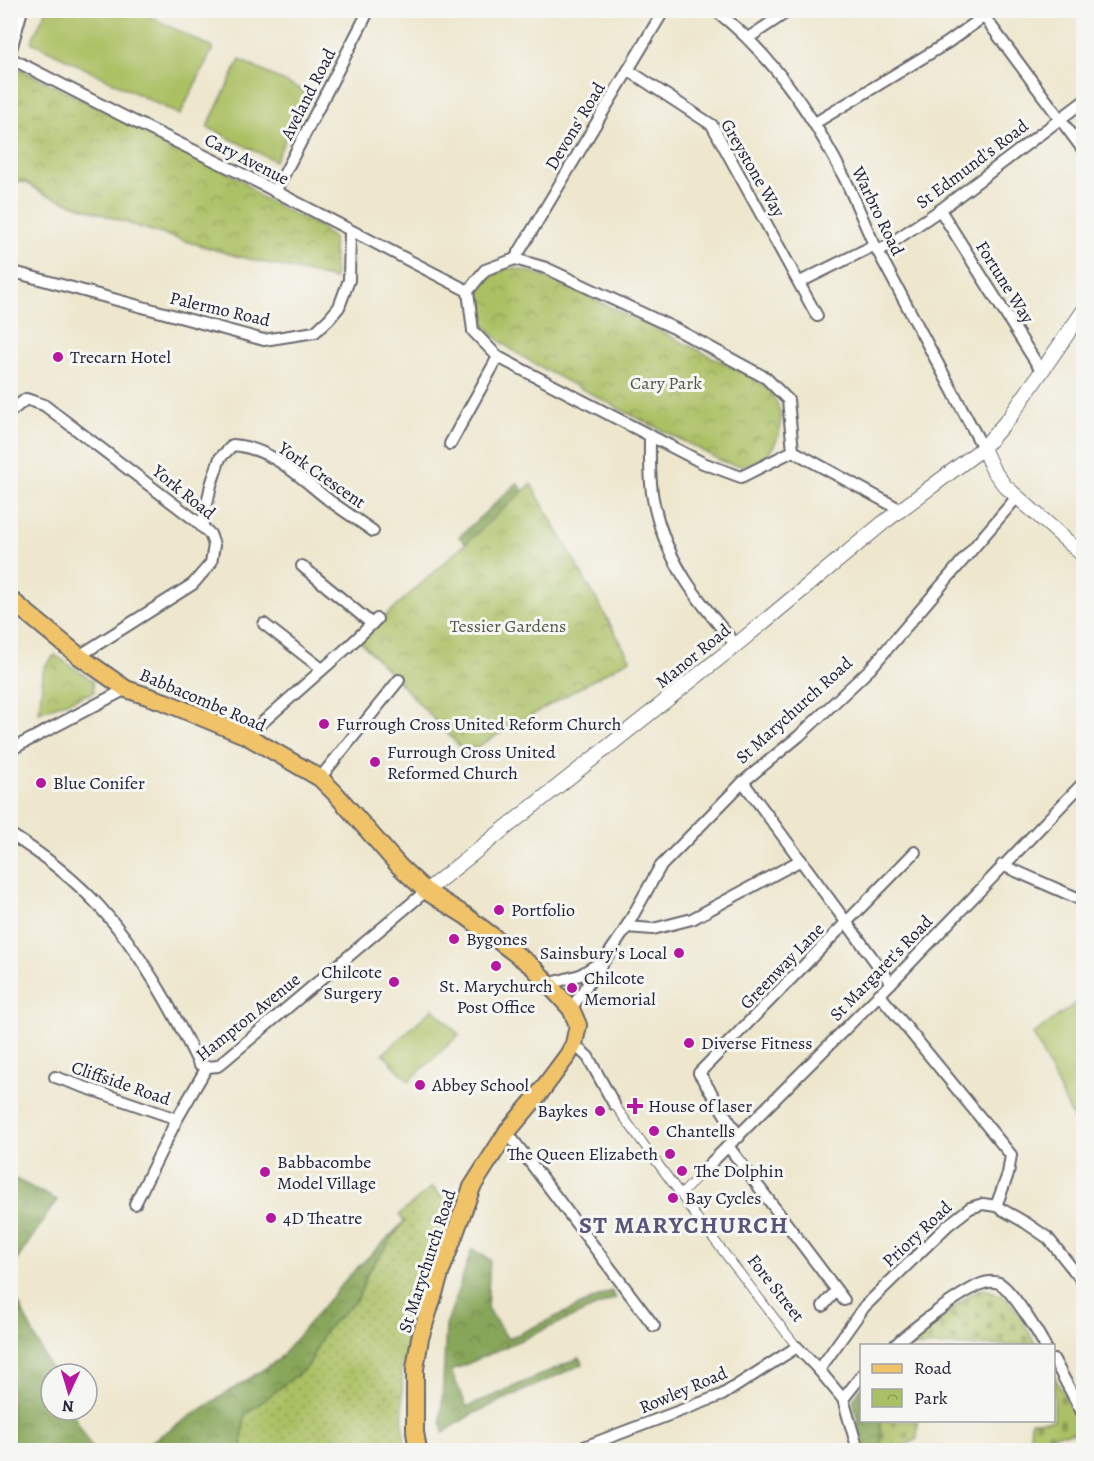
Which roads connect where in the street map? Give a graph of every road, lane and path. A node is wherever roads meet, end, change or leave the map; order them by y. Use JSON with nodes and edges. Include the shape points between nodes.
{"nodes":[{"id":1,"x":22,"y":10,"type":"edge"},
{"id":2,"x":369,"y":10,"type":"edge"},
{"id":3,"x":664,"y":10,"type":"edge"},
{"id":4,"x":715,"y":10,"type":"edge"},
{"id":5,"x":790,"y":10,"type":"edge"},
{"id":6,"x":993,"y":10,"type":"edge"},
{"id":7,"x":981,"y":13,"type":"edge"},
{"id":8,"x":748,"y":38,"type":"junction"},
{"id":9,"x":10,"y":53,"type":"edge"},
{"id":10,"x":10,"y":58,"type":"edge"},
{"id":11,"x":627,"y":70,"type":"junction"},
{"id":12,"x":1083,"y":101,"type":"edge"},
{"id":13,"x":1059,"y":119,"type":"junction"},
{"id":14,"x":815,"y":123,"type":"junction"},
{"id":15,"x":1083,"y":151,"type":"edge"},
{"id":16,"x":275,"y":192,"type":"junction"},
{"id":17,"x":940,"y":210,"type":"junction"},
{"id":18,"x":350,"y":232,"type":"junction"},
{"id":19,"x":877,"y":248,"type":"junction"},
{"id":20,"x":515,"y":259,"type":"junction"},
{"id":21,"x":10,"y":271,"type":"edge"},
{"id":22,"x":800,"y":282,"type":"junction"},
{"id":23,"x":468,"y":291,"type":"junction"},
{"id":24,"x":1083,"y":310,"type":"edge"},
{"id":25,"x":817,"y":316,"type":"dead end"},
{"id":26,"x":498,"y":357,"type":"junction"},
{"id":27,"x":1042,"y":372,"type":"junction"},
{"id":28,"x":10,"y":412,"type":"edge"},
{"id":29,"x":650,"y":435,"type":"junction"},
{"id":30,"x":450,"y":444,"type":"dead end"},
{"id":31,"x":983,"y":448,"type":"junction"},
{"id":32,"x":793,"y":451,"type":"junction"},
{"id":33,"x":1017,"y":497,"type":"junction"},
{"id":34,"x":901,"y":510,"type":"junction"},
{"id":35,"x":202,"y":526,"type":"junction"},
{"id":36,"x":373,"y":531,"type":"dead end"},
{"id":37,"x":1083,"y":556,"type":"edge"},
{"id":38,"x":302,"y":566,"type":"dead end"},
{"id":39,"x":10,"y":599,"type":"edge"},
{"id":40,"x":264,"y":624,"type":"dead end"},
{"id":41,"x":736,"y":645,"type":"junction"},
{"id":42,"x":79,"y":656,"type":"junction"},
{"id":43,"x":322,"y":669,"type":"junction"},
{"id":44,"x":399,"y":680,"type":"dead end"},
{"id":45,"x":126,"y":689,"type":"junction"},
{"id":46,"x":248,"y":736,"type":"junction"},
{"id":47,"x":10,"y":750,"type":"edge"},
{"id":48,"x":320,"y":778,"type":"junction"},
{"id":49,"x":743,"y":782,"type":"junction"},
{"id":50,"x":1083,"y":782,"type":"edge"},
{"id":51,"x":10,"y":834,"type":"edge"},
{"id":52,"x":915,"y":852,"type":"dead end"},
{"id":53,"x":801,"y":860,"type":"junction"},
{"id":54,"x":1002,"y":865,"type":"junction"},
{"id":55,"x":426,"y":891,"type":"junction"},
{"id":56,"x":1083,"y":901,"type":"edge"},
{"id":57,"x":848,"y":922,"type":"junction"},
{"id":58,"x":626,"y":927,"type":"junction"},
{"id":59,"x":607,"y":958,"type":"junction"},
{"id":60,"x":891,"y":983,"type":"junction"},
{"id":61,"x":548,"y":984,"type":"junction"},
{"id":62,"x":879,"y":994,"type":"junction"},
{"id":63,"x":571,"y":1009,"type":"junction"},
{"id":64,"x":574,"y":1044,"type":"junction"},
{"id":65,"x":207,"y":1067,"type":"junction"},
{"id":66,"x":55,"y":1077,"type":"dead end"},
{"id":67,"x":614,"y":1104,"type":"joint"},
{"id":68,"x":177,"y":1119,"type":"junction"},
{"id":69,"x":507,"y":1132,"type":"junction"},
{"id":70,"x":739,"y":1137,"type":"junction"},
{"id":71,"x":728,"y":1146,"type":"junction"},
{"id":72,"x":700,"y":1174,"type":"joint"},
{"id":73,"x":681,"y":1195,"type":"junction"},
{"id":74,"x":135,"y":1204,"type":"dead end"},
{"id":75,"x":996,"y":1206,"type":"junction"},
{"id":76,"x":1083,"y":1283,"type":"edge"},
{"id":77,"x":823,"y":1306,"type":"dead end"},
{"id":78,"x":654,"y":1326,"type":"dead end"},
{"id":79,"x":897,"y":1344,"type":"edge"},
{"id":80,"x":1044,"y":1344,"type":"edge"},
{"id":81,"x":797,"y":1347,"type":"junction"},
{"id":82,"x":1055,"y":1364,"type":"edge"},
{"id":83,"x":819,"y":1370,"type":"junction"},
{"id":84,"x":860,"y":1376,"type":"edge"},
{"id":85,"x":843,"y":1399,"type":"junction"},
{"id":86,"x":1083,"y":1416,"type":"edge"},
{"id":87,"x":418,"y":1450,"type":"edge"},
{"id":88,"x":576,"y":1450,"type":"edge"},
{"id":89,"x":858,"y":1450,"type":"edge"}],
"edges":[{"from":1,"to":9,"type":"street"},
{"from":2,"to":16,"type":"street","name":"Aveland Road"},
{"from":3,"to":11,"type":"street","name":"Devons' Road"},
{"from":4,"to":8,"type":"street","name":"Warbro Road"},
{"from":5,"to":8,"type":"street"},
{"from":6,"to":7,"type":"street"},
{"from":7,"to":13,"type":"street"},
{"from":7,"to":14,"type":"street","via":[[947,43]]},
{"from":8,"to":14,"type":"street","name":"Warbro Road"},
{"from":10,"to":16,"type":"street","name":"Cary Avenue"},
{"from":11,"to":20,"type":"street","name":"Devons' Road"},
{"from":11,"to":22,"type":"street","name":"Greystone Way","via":[[711,125]]},
{"from":12,"to":13,"type":"street","name":"St Edmund's Road"},
{"from":13,"to":15,"type":"street"},
{"from":13,"to":17,"type":"street","name":"St Edmund's Road"},
{"from":14,"to":19,"type":"street","name":"Warbro Road"},
{"from":16,"to":18,"type":"street","name":"Cary Avenue"},
{"from":17,"to":19,"type":"street","name":"St Edmund's Road"},
{"from":17,"to":27,"type":"street","name":"Fortune Way"},
{"from":18,"to":21,"type":"street","name":"Palermo Road","via":[[349,280],[339,307],[315,332],[264,340]]},
{"from":18,"to":23,"type":"street","name":"Cary Avenue"},
{"from":19,"to":22,"type":"street"},
{"from":19,"to":31,"type":"street","name":"Warbro Road"},
{"from":20,"to":23,"type":"street","via":[[485,270]]},
{"from":20,"to":32,"type":"street","via":[[546,268],[676,329],[766,378],[788,400]]},
{"from":22,"to":25,"type":"street","name":"Greystone Way"},
{"from":23,"to":26,"type":"street","via":[[472,331]]},
{"from":24,"to":27,"type":"street","name":"Manor Road"},
{"from":26,"to":29,"type":"street"},
{"from":26,"to":30,"type":"street"},
{"from":27,"to":31,"type":"street","name":"Manor Road"},
{"from":28,"to":35,"type":"street","name":"York Road","via":[[26,399],[44,405]]},
{"from":29,"to":32,"type":"street","via":[[703,463],[741,477]]},
{"from":29,"to":41,"type":"street","via":[[653,499],[667,547],[708,613]]},
{"from":31,"to":33,"type":"street","via":[[993,470]]},
{"from":31,"to":34,"type":"street","name":"Manor Road"},
{"from":32,"to":34,"type":"street"},
{"from":33,"to":37,"type":"street"},
{"from":33,"to":49,"type":"street","name":"St Marychurch Road","via":[[870,669]]},
{"from":34,"to":41,"type":"street","name":"Manor Road"},
{"from":35,"to":36,"type":"street","name":"York Crescent","via":[[220,458],[233,445],[251,447],[296,472]]},
{"from":35,"to":42,"type":"street","name":"York Road","via":[[214,545],[211,562],[193,584]]},
{"from":38,"to":43,"type":"street","via":[[374,621]]},
{"from":39,"to":42,"type":"main road","name":"Babbacombe Road"},
{"from":40,"to":43,"type":"street"},
{"from":41,"to":55,"type":"street","name":"Manor Road"},
{"from":42,"to":45,"type":"main road","name":"Babbacombe Road"},
{"from":43,"to":46,"type":"street"},
{"from":44,"to":48,"type":"street"},
{"from":45,"to":46,"type":"main road","name":"Babbacombe Road"},
{"from":45,"to":47,"type":"street"},
{"from":46,"to":48,"type":"main road","name":"Babbacombe Road"},
{"from":48,"to":55,"type":"main road","name":"Babbacombe Road"},
{"from":49,"to":53,"type":"street"},
{"from":49,"to":58,"type":"street","name":"St Marychurch Road","via":[[660,867]]},
{"from":50,"to":54,"type":"street","name":"St Margaret's Road"},
{"from":51,"to":65,"type":"street","via":[[43,855],[98,905],[161,992],[200,1064]]},
{"from":52,"to":57,"type":"street","name":"Greenway Lane"},
{"from":53,"to":57,"type":"street"},
{"from":53,"to":58,"type":"street","via":[[692,919],[653,929]]},
{"from":54,"to":56,"type":"street"},
{"from":54,"to":60,"type":"street","name":"St Margaret's Road"},
{"from":55,"to":61,"type":"main road","via":[[525,960]]},
{"from":55,"to":65,"type":"street","name":"Hampton Avenue","via":[[218,1066]]},
{"from":57,"to":60,"type":"street"},
{"from":57,"to":70,"type":"street","name":"Greenway Lane","via":[[699,1073]]},
{"from":58,"to":59,"type":"street","name":"St Marychurch Road"},
{"from":59,"to":61,"type":"street","name":"St Marychurch Road","via":[[580,975]]},
{"from":59,"to":63,"type":"street","name":"St Marychurch Road"},
{"from":60,"to":62,"type":"street","name":"St Margaret's Road"},
{"from":61,"to":63,"type":"main road"},
{"from":62,"to":70,"type":"street","name":"St Margaret's Road"},
{"from":62,"to":75,"type":"street","via":[[1011,1155]]},
{"from":63,"to":64,"type":"main road","via":[[578,1025]]},
{"from":64,"to":67,"type":"street","name":"Fore Street","via":[[588,1057]]},
{"from":64,"to":69,"type":"main road","name":"St Marychurch Road"},
{"from":65,"to":68,"type":"street","name":"Hampton Avenue"},
{"from":66,"to":68,"type":"street","name":"Cliffside Road"},
{"from":67,"to":73,"type":"street","name":"Fore Street"},
{"from":68,"to":74,"type":"street","name":"Hampton Avenue"},
{"from":69,"to":78,"type":"street"},
{"from":69,"to":87,"type":"main road","name":"St Marychurch Road","via":[[466,1198],[420,1338],[415,1369]]},
{"from":70,"to":71,"type":"street","name":"St Margaret's Road"},
{"from":71,"to":72,"type":"street","name":"St Margaret's Road"},
{"from":71,"to":77,"type":"street","via":[[840,1296]]},
{"from":72,"to":73,"type":"street"},
{"from":73,"to":81,"type":"street","name":"Fore Street"},
{"from":75,"to":76,"type":"street","via":[[1048,1238]]},
{"from":75,"to":83,"type":"street","name":"Priory Road","via":[[982,1204],[970,1208],[948,1225],[864,1307]]},
{"from":79,"to":80,"type":"street","via":[[950,1303],[991,1281],[1000,1284],[1032,1321]]},
{"from":81,"to":83,"type":"street","name":"Fore Street"},
{"from":81,"to":88,"type":"street","name":"Rowley Road","via":[[722,1395]]},
{"from":82,"to":86,"type":"street"},
{"from":83,"to":85,"type":"street","name":"Fore Street"},
{"from":84,"to":85,"type":"street"},
{"from":85,"to":89,"type":"street","name":"Fore Street"}]}
